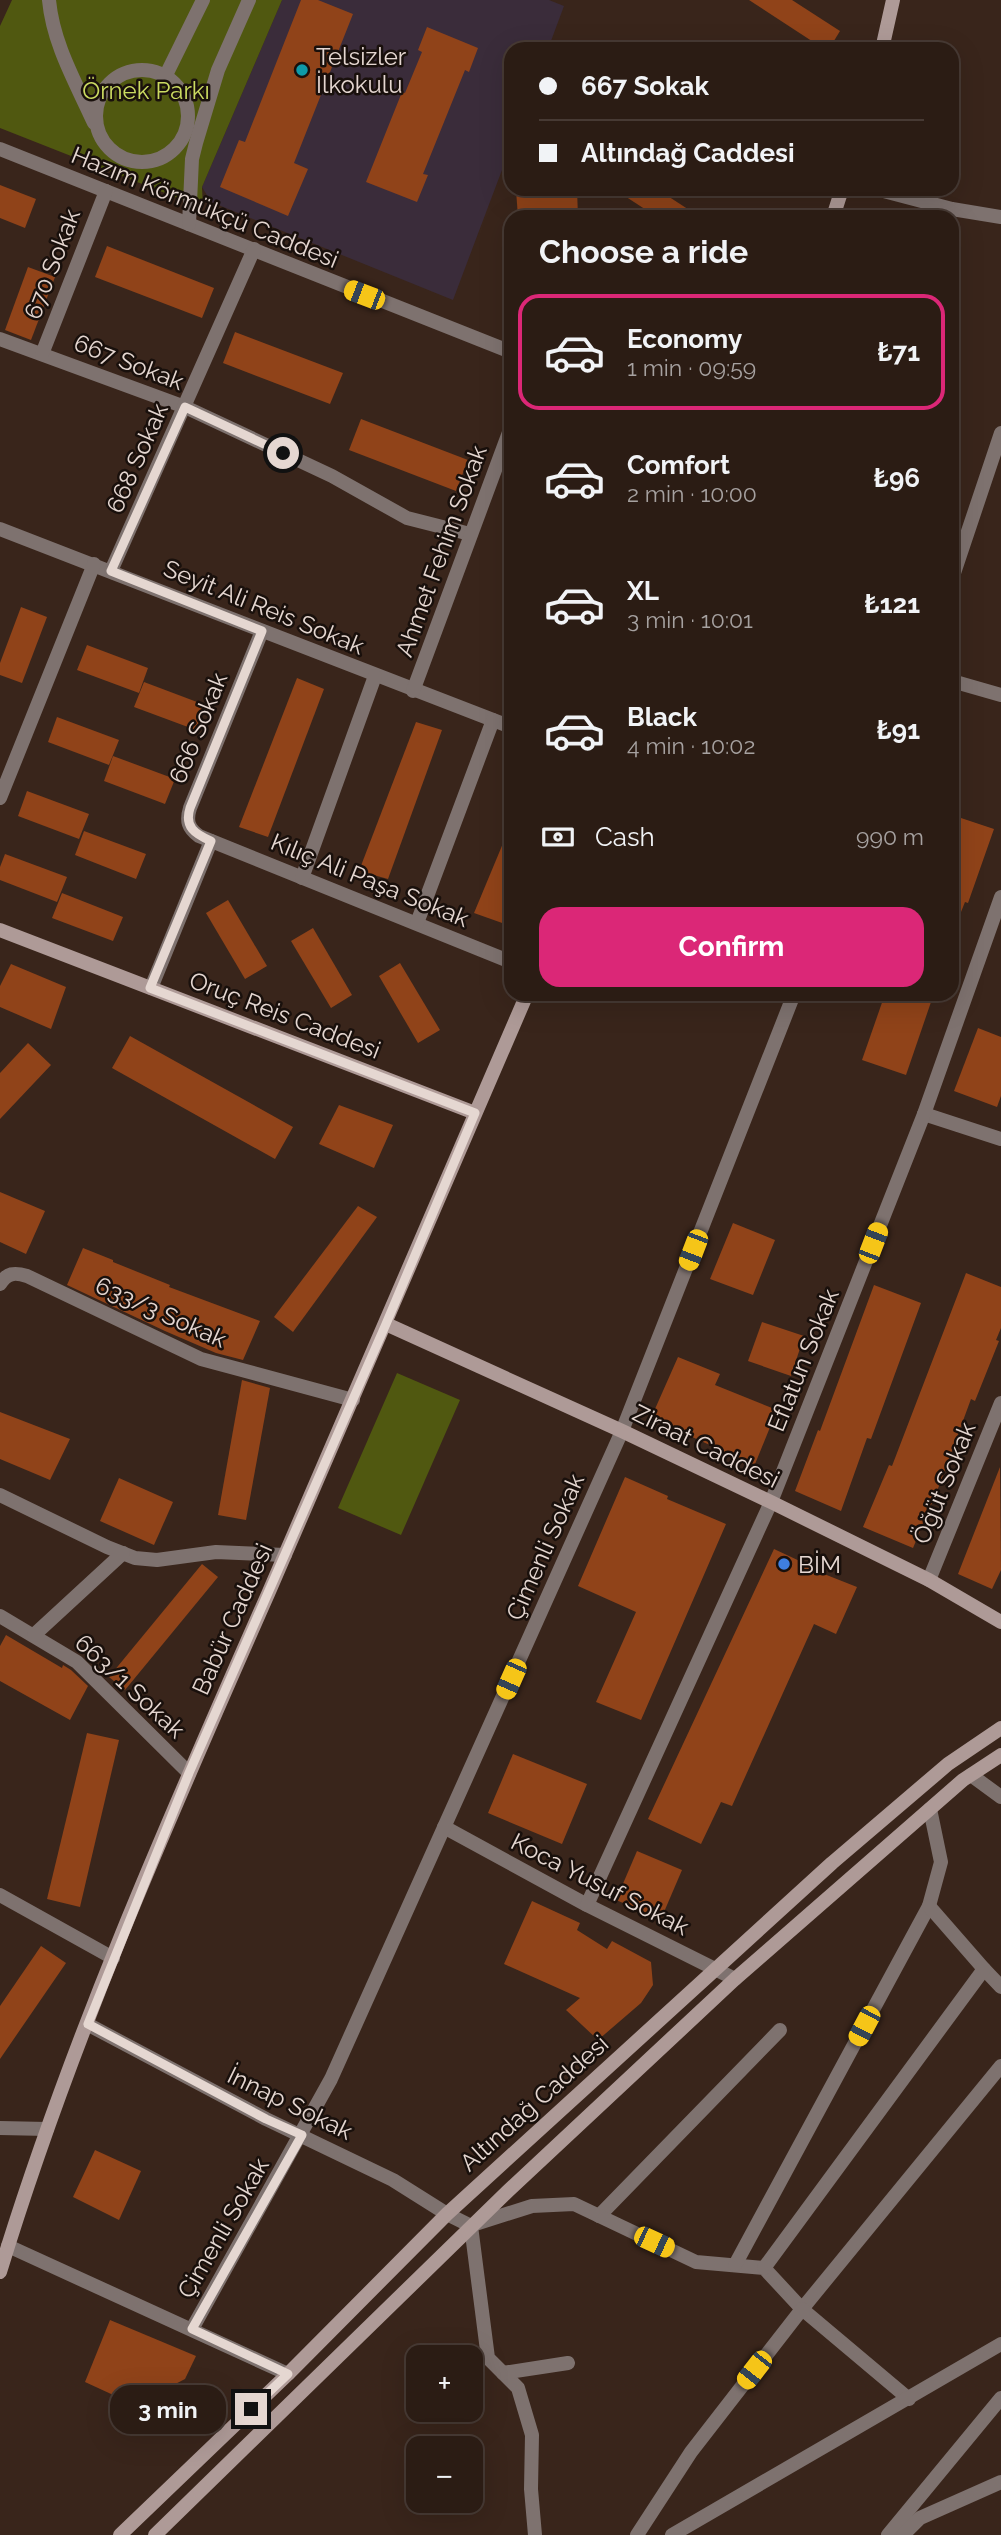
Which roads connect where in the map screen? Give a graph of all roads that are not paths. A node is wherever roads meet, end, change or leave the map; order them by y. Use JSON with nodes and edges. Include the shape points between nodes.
{"nodes":[{"id":1,"x":49,"y":0,"type":"edge"},
{"id":2,"x":203,"y":0,"type":"edge"},
{"id":3,"x":249,"y":0,"type":"edge"},
{"id":4,"x":893,"y":0,"type":"edge"},
{"id":5,"x":883,"y":42,"type":"edge"},
{"id":6,"x":165,"y":76,"type":"junction"},
{"id":7,"x":97,"y":132,"type":"junction"},
{"id":8,"x":0,"y":149,"type":"edge"},
{"id":9,"x":194,"y":151,"type":"junction"},
{"id":10,"x":166,"y":155,"type":"junction"},
{"id":11,"x":106,"y":191,"type":"junction"},
{"id":12,"x":903,"y":196,"type":"edge"},
{"id":13,"x":957,"y":210,"type":"edge"},
{"id":14,"x":959,"y":210,"type":"edge"},
{"id":15,"x":1001,"y":218,"type":"edge"},
{"id":16,"x":189,"y":224,"type":"junction"},
{"id":17,"x":254,"y":249,"type":"junction"},
{"id":18,"x":0,"y":339,"type":"edge"},
{"id":19,"x":504,"y":349,"type":"edge"},
{"id":20,"x":41,"y":354,"type":"junction"},
{"id":21,"x":185,"y":407,"type":"junction"},
{"id":22,"x":1001,"y":433,"type":"edge"},
{"id":23,"x":504,"y":446,"type":"edge"},
{"id":24,"x":0,"y":529,"type":"edge"},
{"id":25,"x":471,"y":534,"type":"junction"},
{"id":26,"x":959,"y":558,"type":"edge"},
{"id":27,"x":94,"y":564,"type":"junction"},
{"id":28,"x":111,"y":571,"type":"junction"},
{"id":29,"x":262,"y":631,"type":"junction"},
{"id":30,"x":375,"y":676,"type":"junction"},
{"id":31,"x":959,"y":683,"type":"edge"},
{"id":32,"x":413,"y":691,"type":"junction"},
{"id":33,"x":1001,"y":695,"type":"edge"},
{"id":34,"x":493,"y":720,"type":"junction"},
{"id":35,"x":504,"y":724,"type":"edge"},
{"id":36,"x":0,"y":798,"type":"edge"},
{"id":37,"x":211,"y":841,"type":"junction"},
{"id":38,"x":302,"y":878,"type":"junction"},
{"id":39,"x":1001,"y":897,"type":"edge"},
{"id":40,"x":417,"y":923,"type":"junction"},
{"id":41,"x":0,"y":930,"type":"edge"},
{"id":42,"x":504,"y":959,"type":"edge"},
{"id":43,"x":150,"y":988,"type":"junction"},
{"id":44,"x":524,"y":1001,"type":"edge"},
{"id":45,"x":791,"y":1001,"type":"edge"},
{"id":46,"x":475,"y":1113,"type":"junction"},
{"id":47,"x":924,"y":1114,"type":"junction"},
{"id":48,"x":1001,"y":1139,"type":"edge"},
{"id":49,"x":0,"y":1284,"type":"edge"},
{"id":50,"x":386,"y":1324,"type":"junction"},
{"id":51,"x":353,"y":1399,"type":"junction"},
{"id":52,"x":1000,"y":1412,"type":"edge"},
{"id":53,"x":622,"y":1431,"type":"junction"},
{"id":54,"x":0,"y":1495,"type":"edge"},
{"id":55,"x":771,"y":1502,"type":"junction"},
{"id":56,"x":122,"y":1553,"type":"junction"},
{"id":57,"x":285,"y":1555,"type":"junction"},
{"id":58,"x":929,"y":1580,"type":"junction"},
{"id":59,"x":0,"y":1616,"type":"edge"},
{"id":60,"x":1001,"y":1622,"type":"edge"},
{"id":61,"x":34,"y":1635,"type":"junction"},
{"id":62,"x":1001,"y":1728,"type":"edge"},
{"id":63,"x":1001,"y":1755,"type":"edge"},
{"id":64,"x":189,"y":1773,"type":"junction"},
{"id":65,"x":971,"y":1775,"type":"junction"},
{"id":66,"x":1001,"y":1797,"type":"edge"},
{"id":67,"x":930,"y":1809,"type":"junction"},
{"id":68,"x":444,"y":1827,"type":"junction"},
{"id":69,"x":0,"y":1895,"type":"edge"},
{"id":70,"x":587,"y":1905,"type":"junction"},
{"id":71,"x":929,"y":1906,"type":"junction"},
{"id":72,"x":113,"y":1958,"type":"junction"},
{"id":73,"x":715,"y":1969,"type":"junction"},
{"id":74,"x":984,"y":1969,"type":"junction"},
{"id":75,"x":735,"y":1979,"type":"junction"},
{"id":76,"x":1001,"y":1987,"type":"edge"},
{"id":77,"x":88,"y":2024,"type":"junction"},
{"id":78,"x":780,"y":2030,"type":"dead end"},
{"id":79,"x":1001,"y":2066,"type":"edge"},
{"id":80,"x":0,"y":2128,"type":"edge"},
{"id":81,"x":47,"y":2129,"type":"junction"},
{"id":82,"x":302,"y":2135,"type":"junction"},
{"id":83,"x":447,"y":2214,"type":"junction"},
{"id":84,"x":599,"y":2216,"type":"junction"},
{"id":85,"x":471,"y":2226,"type":"junction"},
{"id":86,"x":8,"y":2246,"type":"junction"},
{"id":87,"x":735,"y":2265,"type":"junction"},
{"id":88,"x":764,"y":2268,"type":"junction"},
{"id":89,"x":0,"y":2272,"type":"edge"},
{"id":90,"x":802,"y":2309,"type":"junction"},
{"id":91,"x":192,"y":2329,"type":"junction"},
{"id":92,"x":998,"y":2352,"type":"edge"},
{"id":93,"x":568,"y":2363,"type":"dead end"},
{"id":94,"x":503,"y":2373,"type":"junction"},
{"id":95,"x":288,"y":2374,"type":"junction"},
{"id":96,"x":1001,"y":2398,"type":"edge"},
{"id":97,"x":909,"y":2399,"type":"junction"},
{"id":98,"x":1001,"y":2482,"type":"edge"},
{"id":99,"x":120,"y":2535,"type":"edge"},
{"id":100,"x":155,"y":2535,"type":"edge"},
{"id":101,"x":535,"y":2535,"type":"edge"},
{"id":102,"x":637,"y":2535,"type":"edge"},
{"id":103,"x":673,"y":2535,"type":"edge"},
{"id":104,"x":888,"y":2535,"type":"edge"},
{"id":105,"x":903,"y":2535,"type":"edge"}],
"edges":[{"from":1,"to":7,"type":"street","via":[[63,55]]},
{"from":2,"to":6,"type":"street"},
{"from":3,"to":9,"type":"street","via":[[218,70]]},
{"from":4,"to":5,"type":"main road"},
{"from":6,"to":7,"type":"street","via":[[142,70],[115,79],[98,103]]},
{"from":6,"to":10,"type":"street","via":[[183,96],[188,117],[182,138]]},
{"from":7,"to":10,"type":"street","via":[[110,150],[129,161],[151,162]]},
{"from":8,"to":11,"type":"street","name":"Hazım Körmükçü Caddesi"},
{"from":9,"to":10,"type":"street"},
{"from":9,"to":16,"type":"street"},
{"from":11,"to":16,"type":"street","name":"Hazım Körmükçü Caddesi"},
{"from":11,"to":20,"type":"street","name":"670 Sokak"},
{"from":12,"to":13,"type":"street"},
{"from":14,"to":15,"type":"street"},
{"from":16,"to":17,"type":"street","name":"Hazım Körmükçü Caddesi"},
{"from":17,"to":19,"type":"street","name":"Hazım Körmükçü Caddesi"},
{"from":17,"to":21,"type":"street","name":"668 Sokak"},
{"from":18,"to":20,"type":"street","name":"667 Sokak"},
{"from":20,"to":21,"type":"street","name":"667 Sokak"},
{"from":21,"to":25,"type":"street","name":"667 Sokak","via":[[407,518]]},
{"from":21,"to":28,"type":"street","name":"668 Sokak"},
{"from":22,"to":26,"type":"street"},
{"from":23,"to":25,"type":"street","name":"Ahmet Fehim Sokak"},
{"from":24,"to":27,"type":"street","name":"Seyit Ali Reis Sokak"},
{"from":25,"to":32,"type":"street","name":"Ahmet Fehim Sokak"},
{"from":27,"to":28,"type":"street","name":"Seyit Ali Reis Sokak"},
{"from":27,"to":36,"type":"street"},
{"from":28,"to":29,"type":"street","name":"Seyit Ali Reis Sokak"},
{"from":29,"to":30,"type":"street","name":"Seyit Ali Reis Sokak"},
{"from":29,"to":37,"type":"street","name":"666 Sokak","via":[[188,816],[193,832]]},
{"from":30,"to":32,"type":"street","name":"Seyit Ali Reis Sokak"},
{"from":30,"to":38,"type":"street"},
{"from":31,"to":33,"type":"street"},
{"from":32,"to":34,"type":"street","name":"Seyit Ali Reis Sokak"},
{"from":34,"to":35,"type":"street","name":"Seyit Ali Reis Sokak"},
{"from":34,"to":40,"type":"street"},
{"from":37,"to":38,"type":"street","name":"Kılıç Ali Paşa Sokak"},
{"from":37,"to":43,"type":"street"},
{"from":38,"to":40,"type":"street","name":"Kılıç Ali Paşa Sokak"},
{"from":39,"to":47,"type":"street","name":"Eflatun Sokak"},
{"from":40,"to":42,"type":"street","name":"Kılıç Ali Paşa Sokak"},
{"from":41,"to":43,"type":"main road","name":"Oruç Reis Caddesi"},
{"from":43,"to":46,"type":"main road","name":"Oruç Reis Caddesi"},
{"from":44,"to":46,"type":"main road","name":"Babür Caddesi"},
{"from":45,"to":53,"type":"street","name":"Çimenli Sokak"},
{"from":46,"to":50,"type":"main road","name":"Babür Caddesi"},
{"from":47,"to":48,"type":"street"},
{"from":47,"to":55,"type":"street","name":"Eflatun Sokak"},
{"from":49,"to":51,"type":"street","name":"633/3 Sokak","via":[[10,1274],[27,1276],[201,1359]]},
{"from":50,"to":51,"type":"main road","name":"Babür Caddesi"},
{"from":50,"to":53,"type":"main road","name":"Ziraat Caddesi"},
{"from":51,"to":57,"type":"main road","name":"Babür Caddesi"},
{"from":52,"to":58,"type":"street","name":"Öğüt Sokak"},
{"from":53,"to":55,"type":"main road","name":"Ziraat Caddesi"},
{"from":53,"to":68,"type":"street","name":"Çimenli Sokak"},
{"from":54,"to":56,"type":"street"},
{"from":55,"to":58,"type":"main road","name":"Ziraat Caddesi"},
{"from":55,"to":70,"type":"street","name":"Eflatun Sokak"},
{"from":56,"to":57,"type":"street","via":[[157,1560],[216,1552]]},
{"from":56,"to":61,"type":"street"},
{"from":57,"to":64,"type":"main road","name":"Babür Caddesi"},
{"from":58,"to":60,"type":"main road","name":"Ziraat Caddesi"},
{"from":59,"to":61,"type":"street","name":"663/1 Sokak"},
{"from":61,"to":64,"type":"street","name":"663/1 Sokak","via":[[77,1661]]},
{"from":62,"to":73,"type":"main road","name":"Altındağ Caddesi","via":[[885,1816]]},
{"from":63,"to":65,"type":"main road","name":"Altındağ Caddesi"},
{"from":64,"to":72,"type":"main road","name":"Babür Caddesi"},
{"from":65,"to":66,"type":"street"},
{"from":65,"to":67,"type":"main road","name":"Altındağ Caddesi"},
{"from":67,"to":71,"type":"street","via":[[941,1862]]},
{"from":67,"to":75,"type":"main road","name":"Altındağ Caddesi"},
{"from":68,"to":70,"type":"street","name":"Koca Yusuf Sokak"},
{"from":68,"to":82,"type":"street","name":"Çimenli Sokak"},
{"from":69,"to":72,"type":"street"},
{"from":70,"to":73,"type":"street","name":"Koca Yusuf Sokak"},
{"from":71,"to":74,"type":"street"},
{"from":71,"to":87,"type":"street"},
{"from":72,"to":77,"type":"main road","name":"Babür Caddesi"},
{"from":73,"to":75,"type":"street","name":"Koca Yusuf Sokak"},
{"from":73,"to":83,"type":"main road","name":"Altındağ Caddesi"},
{"from":74,"to":76,"type":"street"},
{"from":74,"to":88,"type":"street"},
{"from":75,"to":85,"type":"main road","name":"Altındağ Caddesi"},
{"from":77,"to":81,"type":"main road","name":"Babür Caddesi"},
{"from":77,"to":82,"type":"street","name":"İnnap Sokak"},
{"from":78,"to":84,"type":"street"},
{"from":79,"to":90,"type":"street"},
{"from":80,"to":81,"type":"street"},
{"from":81,"to":86,"type":"main road","name":"Babür Caddesi"},
{"from":82,"to":83,"type":"street","name":"İnnap Sokak","via":[[393,2180]]},
{"from":82,"to":91,"type":"street","name":"Çimenli Sokak"},
{"from":83,"to":85,"type":"street","name":"İnnap Sokak"},
{"from":83,"to":95,"type":"main road","name":"Altındağ Caddesi"},
{"from":84,"to":85,"type":"street","via":[[573,2204],[532,2206]]},
{"from":84,"to":87,"type":"street","via":[[696,2262]]},
{"from":85,"to":94,"type":"street","via":[[488,2358]]},
{"from":85,"to":100,"type":"main road","name":"Altındağ Caddesi"},
{"from":86,"to":89,"type":"main road","name":"Babür Caddesi"},
{"from":86,"to":91,"type":"street"},
{"from":87,"to":88,"type":"street"},
{"from":88,"to":90,"type":"street"},
{"from":90,"to":97,"type":"street"},
{"from":90,"to":102,"type":"street","via":[[691,2452]]},
{"from":91,"to":95,"type":"street"},
{"from":92,"to":97,"type":"street"},
{"from":93,"to":94,"type":"street"},
{"from":94,"to":101,"type":"street","via":[[518,2388],[532,2435]]},
{"from":95,"to":99,"type":"main road","name":"Altındağ Caddesi"},
{"from":96,"to":104,"type":"street"},
{"from":97,"to":103,"type":"street"},
{"from":98,"to":105,"type":"street","via":[[920,2518]]}]}
